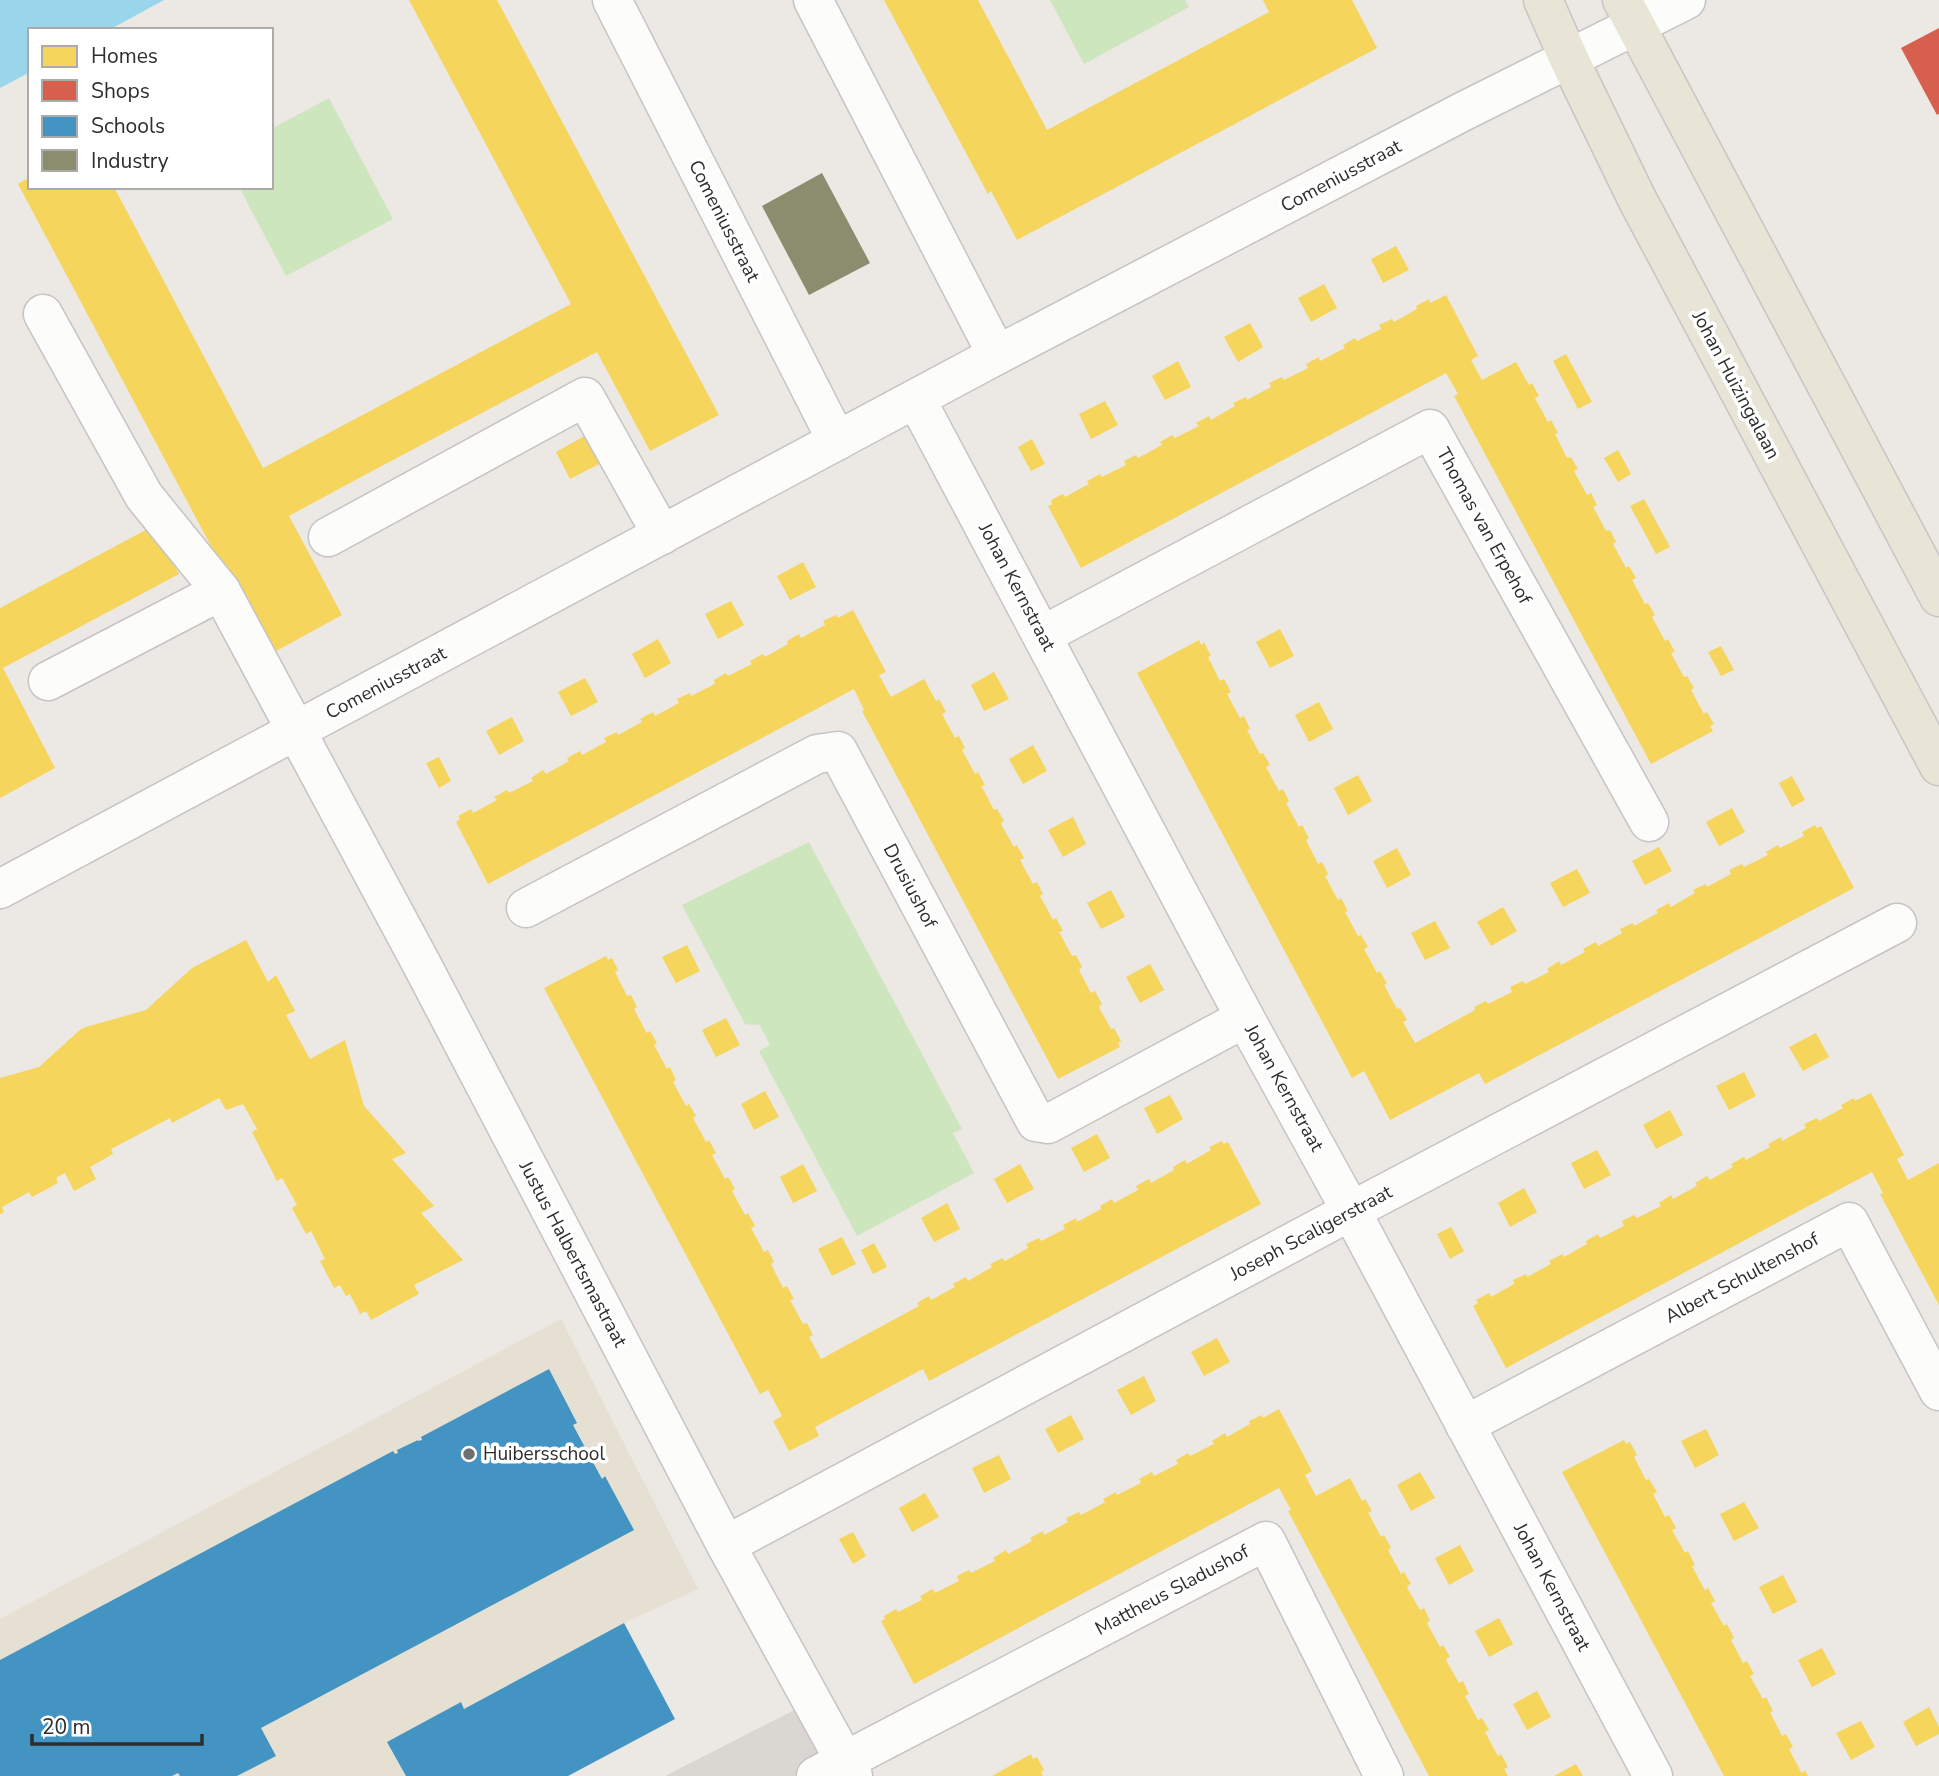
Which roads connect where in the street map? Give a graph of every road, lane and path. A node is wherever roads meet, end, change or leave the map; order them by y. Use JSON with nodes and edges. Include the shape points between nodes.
{"nodes":[{"id":1,"x":612,"y":0,"type":"edge"},
{"id":2,"x":813,"y":0,"type":"edge"},
{"id":3,"x":1543,"y":0,"type":"edge"},
{"id":4,"x":1686,"y":0,"type":"edge"},
{"id":5,"x":1628,"y":13,"type":"edge"},
{"id":6,"x":1569,"y":59,"type":"junction"},
{"id":7,"x":43,"y":314,"type":"dead end"},
{"id":8,"x":998,"y":355,"type":"junction"},
{"id":9,"x":916,"y":399,"type":"junction"},
{"id":10,"x":837,"y":441,"type":"junction"},
{"id":11,"x":662,"y":535,"type":"junction"},
{"id":12,"x":328,"y":537,"type":"dead end"},
{"id":13,"x":221,"y":591,"type":"junction"},
{"id":14,"x":1939,"y":597,"type":"edge"},
{"id":15,"x":1043,"y":635,"type":"junction"},
{"id":16,"x":48,"y":681,"type":"dead end"},
{"id":17,"x":295,"y":732,"type":"junction"},
{"id":18,"x":1939,"y":766,"type":"edge"},
{"id":19,"x":1649,"y":822,"type":"dead end"},
{"id":20,"x":1,"y":887,"type":"edge"},
{"id":21,"x":526,"y":908,"type":"dead end"},
{"id":22,"x":1897,"y":923,"type":"dead end"},
{"id":23,"x":1245,"y":1018,"type":"junction"},
{"id":24,"x":1351,"y":1211,"type":"junction"},
{"id":25,"x":1939,"y":1391,"type":"edge"},
{"id":26,"x":1465,"y":1425,"type":"junction"},
{"id":27,"x":726,"y":1545,"type":"junction"},
{"id":28,"x":838,"y":1771,"type":"edge"},
{"id":29,"x":1384,"y":1776,"type":"edge"},
{"id":30,"x":1653,"y":1776,"type":"edge"}],
"edges":[{"from":1,"to":10,"type":"street","name":"Comeniusstraat"},
{"from":2,"to":8,"type":"street"},
{"from":3,"to":6,"type":"main road","name":"Johan Huizingalaan"},
{"from":4,"to":5,"type":"street","name":"Comeniusstraat"},
{"from":5,"to":6,"type":"street","name":"Comeniusstraat"},
{"from":5,"to":14,"type":"main road"},
{"from":6,"to":8,"type":"street","name":"Comeniusstraat"},
{"from":6,"to":18,"type":"main road","name":"Johan Huizingalaan","via":[[1637,199]]},
{"from":7,"to":13,"type":"street","via":[[145,496]]},
{"from":8,"to":9,"type":"street","name":"Comeniusstraat"},
{"from":9,"to":10,"type":"street","name":"Comeniusstraat"},
{"from":9,"to":15,"type":"street","name":"Johan Kernstraat"},
{"from":10,"to":11,"type":"street","name":"Comeniusstraat"},
{"from":11,"to":12,"type":"street","via":[[585,397]]},
{"from":11,"to":17,"type":"street","name":"Comeniusstraat"},
{"from":13,"to":16,"type":"street"},
{"from":13,"to":17,"type":"street"},
{"from":15,"to":19,"type":"street","name":"Thomas van Erpehof","via":[[1430,429]]},
{"from":15,"to":23,"type":"street","name":"Johan Kernstraat"},
{"from":17,"to":20,"type":"street","name":"Comeniusstraat"},
{"from":17,"to":27,"type":"street","name":"Justus Halbertsmastraat"},
{"from":21,"to":23,"type":"street","name":"Drusiushof","via":[[817,754],[838,751],[1036,1122],[1048,1124]]},
{"from":22,"to":24,"type":"street","name":"Joseph Scaligerstraat"},
{"from":23,"to":24,"type":"street","name":"Johan Kernstraat"},
{"from":24,"to":26,"type":"street","name":"Johan Kernstraat"},
{"from":24,"to":27,"type":"street","name":"Joseph Scaligerstraat"},
{"from":25,"to":26,"type":"street","name":"Albert Schultenshof","via":[[1849,1222]]},
{"from":26,"to":30,"type":"street","name":"Johan Kernstraat"},
{"from":27,"to":28,"type":"street","name":"Justus Halbertsmastraat"},
{"from":28,"to":29,"type":"street","name":"Mattheus Sladushof","via":[[1266,1541]]}]}
